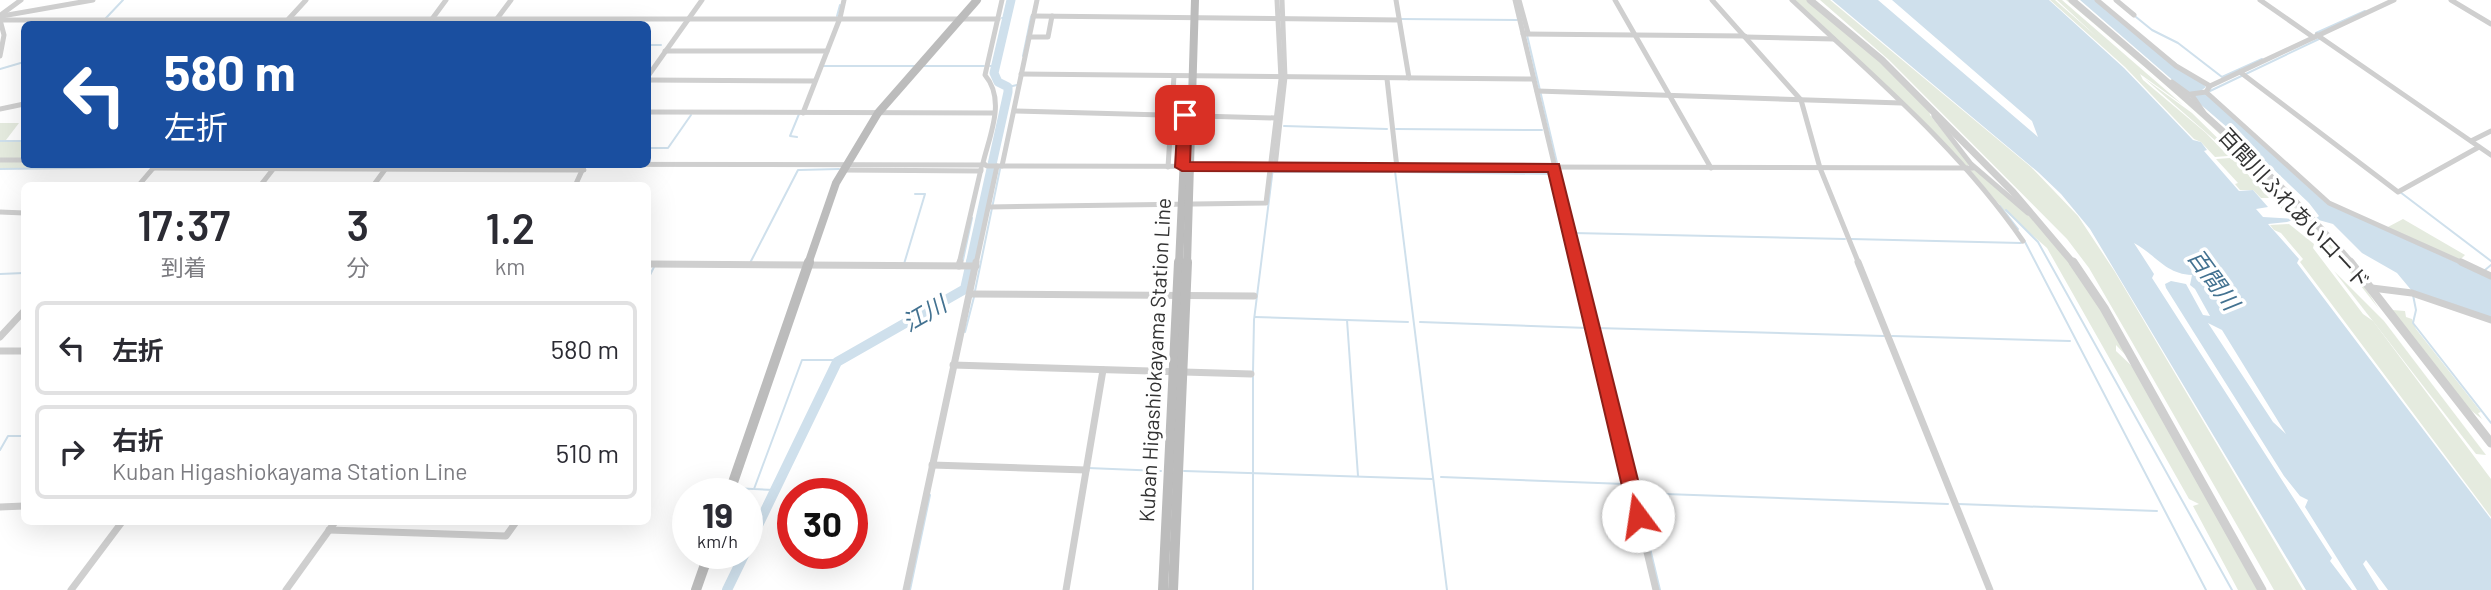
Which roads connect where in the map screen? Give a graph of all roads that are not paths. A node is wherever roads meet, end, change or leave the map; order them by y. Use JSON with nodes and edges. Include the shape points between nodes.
{"nodes":[{"id":1,"x":22,"y":0,"type":"edge"},
{"id":2,"x":93,"y":0,"type":"edge"},
{"id":3,"x":306,"y":0,"type":"edge"},
{"id":4,"x":446,"y":0,"type":"edge"},
{"id":5,"x":511,"y":0,"type":"edge"},
{"id":6,"x":700,"y":0,"type":"edge"},
{"id":7,"x":844,"y":0,"type":"edge"},
{"id":8,"x":977,"y":0,"type":"edge"},
{"id":9,"x":1002,"y":0,"type":"edge"},
{"id":10,"x":1037,"y":0,"type":"edge"},
{"id":11,"x":1195,"y":0,"type":"edge"},
{"id":12,"x":1280,"y":0,"type":"edge"},
{"id":13,"x":1395,"y":0,"type":"edge"},
{"id":14,"x":1517,"y":0,"type":"edge"},
{"id":15,"x":1615,"y":0,"type":"edge"},
{"id":16,"x":1712,"y":0,"type":"edge"},
{"id":17,"x":1792,"y":0,"type":"edge"},
{"id":18,"x":1810,"y":0,"type":"edge"},
{"id":19,"x":2072,"y":0,"type":"edge"},
{"id":20,"x":2097,"y":0,"type":"edge"},
{"id":21,"x":2116,"y":0,"type":"edge"},
{"id":22,"x":2260,"y":0,"type":"edge"},
{"id":23,"x":2394,"y":0,"type":"edge"},
{"id":24,"x":2451,"y":0,"type":"edge"},
{"id":25,"x":2134,"y":15,"type":"dead end"},
{"id":26,"x":1033,"y":16,"type":"junction"},
{"id":27,"x":1052,"y":16,"type":"junction"},
{"id":28,"x":1194,"y":17,"type":"junction"},
{"id":29,"x":0,"y":18,"type":"edge"},
{"id":30,"x":1280,"y":18,"type":"junction"},
{"id":31,"x":433,"y":19,"type":"junction"},
{"id":32,"x":685,"y":19,"type":"junction"},
{"id":33,"x":960,"y":19,"type":"junction"},
{"id":34,"x":998,"y":19,"type":"junction"},
{"id":35,"x":288,"y":20,"type":"edge"},
{"id":36,"x":838,"y":20,"type":"junction"},
{"id":37,"x":1397,"y":20,"type":"junction"},
{"id":38,"x":495,"y":21,"type":"edge"},
{"id":39,"x":2491,"y":24,"type":"edge"},
{"id":40,"x":1526,"y":34,"type":"junction"},
{"id":41,"x":1636,"y":36,"type":"junction"},
{"id":42,"x":1745,"y":36,"type":"junction"},
{"id":43,"x":1029,"y":37,"type":"junction"},
{"id":44,"x":2317,"y":37,"type":"junction"},
{"id":45,"x":1834,"y":39,"type":"junction"},
{"id":46,"x":666,"y":51,"type":"junction"},
{"id":47,"x":826,"y":51,"type":"junction"},
{"id":48,"x":0,"y":56,"type":"edge"},
{"id":49,"x":651,"y":70,"type":"edge"},
{"id":50,"x":651,"y":70,"type":"edge"},
{"id":51,"x":651,"y":74,"type":"edge"},
{"id":52,"x":1021,"y":74,"type":"junction"},
{"id":53,"x":2158,"y":74,"type":"junction"},
{"id":54,"x":2243,"y":74,"type":"junction"},
{"id":55,"x":1174,"y":76,"type":"junction"},
{"id":56,"x":1190,"y":76,"type":"junction"},
{"id":57,"x":1283,"y":77,"type":"junction"},
{"id":58,"x":1409,"y":78,"type":"junction"},
{"id":59,"x":1386,"y":79,"type":"junction"},
{"id":60,"x":1535,"y":79,"type":"junction"},
{"id":61,"x":814,"y":81,"type":"junction"},
{"id":62,"x":2207,"y":90,"type":"junction"},
{"id":63,"x":1539,"y":91,"type":"junction"},
{"id":64,"x":2191,"y":94,"type":"junction"},
{"id":65,"x":1670,"y":96,"type":"junction"},
{"id":66,"x":1802,"y":100,"type":"junction"},
{"id":67,"x":1901,"y":103,"type":"junction"},
{"id":68,"x":21,"y":105,"type":"edge"},
{"id":69,"x":0,"y":109,"type":"edge"},
{"id":70,"x":1014,"y":111,"type":"junction"},
{"id":71,"x":651,"y":112,"type":"edge"},
{"id":72,"x":803,"y":112,"type":"junction"},
{"id":73,"x":878,"y":113,"type":"junction"},
{"id":74,"x":994,"y":113,"type":"junction"},
{"id":75,"x":1935,"y":113,"type":"junction"},
{"id":76,"x":2204,"y":113,"type":"junction"},
{"id":77,"x":1172,"y":115,"type":"junction"},
{"id":78,"x":1189,"y":115,"type":"junction"},
{"id":79,"x":1276,"y":118,"type":"junction"},
{"id":80,"x":2491,"y":131,"type":"edge"},
{"id":81,"x":2471,"y":141,"type":"junction"},
{"id":82,"x":2477,"y":147,"type":"junction"},
{"id":83,"x":2491,"y":155,"type":"edge"},
{"id":84,"x":0,"y":160,"type":"edge"},
{"id":85,"x":21,"y":160,"type":"edge"},
{"id":86,"x":998,"y":166,"type":"junction"},
{"id":87,"x":651,"y":167,"type":"edge"},
{"id":88,"x":1168,"y":167,"type":"junction"},
{"id":89,"x":1186,"y":167,"type":"junction"},
{"id":90,"x":1273,"y":167,"type":"junction"},
{"id":91,"x":1554,"y":167,"type":"junction"},
{"id":92,"x":1711,"y":167,"type":"junction"},
{"id":93,"x":154,"y":168,"type":"edge"},
{"id":94,"x":275,"y":168,"type":"edge"},
{"id":95,"x":843,"y":168,"type":"junction"},
{"id":96,"x":983,"y":168,"type":"junction"},
{"id":97,"x":1396,"y":168,"type":"junction"},
{"id":98,"x":1821,"y":168,"type":"junction"},
{"id":99,"x":1967,"y":168,"type":"junction"},
{"id":100,"x":142,"y":182,"type":"edge"},
{"id":101,"x":263,"y":182,"type":"edge"},
{"id":102,"x":1185,"y":205,"type":"junction"},
{"id":103,"x":991,"y":207,"type":"junction"},
{"id":104,"x":0,"y":212,"type":"edge"},
{"id":105,"x":21,"y":213,"type":"edge"},
{"id":106,"x":2041,"y":222,"type":"junction"},
{"id":107,"x":2022,"y":241,"type":"dead end"},
{"id":108,"x":651,"y":264,"type":"edge"},
{"id":109,"x":806,"y":265,"type":"junction"},
{"id":110,"x":961,"y":265,"type":"junction"},
{"id":111,"x":976,"y":266,"type":"junction"},
{"id":112,"x":2491,"y":276,"type":"edge"},
{"id":113,"x":2372,"y":288,"type":"junction"},
{"id":114,"x":973,"y":294,"type":"junction"},
{"id":115,"x":1181,"y":295,"type":"junction"},
{"id":116,"x":1254,"y":296,"type":"dead end"},
{"id":117,"x":21,"y":314,"type":"edge"},
{"id":118,"x":2491,"y":320,"type":"edge"},
{"id":119,"x":0,"y":337,"type":"edge"},
{"id":120,"x":0,"y":351,"type":"edge"},
{"id":121,"x":21,"y":351,"type":"edge"},
{"id":122,"x":956,"y":365,"type":"junction"},
{"id":123,"x":1102,"y":371,"type":"junction"},
{"id":124,"x":1177,"y":372,"type":"junction"},
{"id":125,"x":1251,"y":374,"type":"dead end"},
{"id":126,"x":2491,"y":443,"type":"edge"},
{"id":127,"x":935,"y":466,"type":"junction"},
{"id":128,"x":1085,"y":469,"type":"junction"},
{"id":129,"x":734,"y":478,"type":"edge"},
{"id":130,"x":21,"y":506,"type":"edge"},
{"id":131,"x":0,"y":507,"type":"edge"},
{"id":132,"x":120,"y":525,"type":"edge"},
{"id":133,"x":333,"y":525,"type":"edge"},
{"id":134,"x":514,"y":525,"type":"edge"},
{"id":135,"x":329,"y":530,"type":"junction"},
{"id":136,"x":703,"y":569,"type":"edge"},
{"id":137,"x":71,"y":590,"type":"edge"},
{"id":138,"x":286,"y":590,"type":"edge"},
{"id":139,"x":696,"y":590,"type":"edge"},
{"id":140,"x":906,"y":590,"type":"edge"},
{"id":141,"x":1066,"y":590,"type":"edge"},
{"id":142,"x":1163,"y":590,"type":"edge"},
{"id":143,"x":1173,"y":590,"type":"edge"},
{"id":144,"x":1656,"y":590,"type":"edge"},
{"id":145,"x":1990,"y":590,"type":"edge"},
{"id":146,"x":2262,"y":590,"type":"edge"}],
"edges":[{"from":1,"to":29,"type":"street"},
{"from":2,"to":29,"type":"street"},
{"from":3,"to":35,"type":"street"},
{"from":4,"to":31,"type":"street"},
{"from":5,"to":38,"type":"street"},
{"from":6,"to":32,"type":"street"},
{"from":7,"to":36,"type":"street"},
{"from":8,"to":33,"type":"main road"},
{"from":9,"to":34,"type":"street"},
{"from":10,"to":26,"type":"street"},
{"from":11,"to":28,"type":"main road","name":"Kuban Higashiokayama Station Line"},
{"from":12,"to":30,"type":"street"},
{"from":13,"to":37,"type":"street"},
{"from":14,"to":40,"type":"street"},
{"from":15,"to":41,"type":"street"},
{"from":16,"to":42,"type":"street"},
{"from":17,"to":45,"type":"street"},
{"from":18,"to":75,"type":"street","via":[[1873,52]]},
{"from":19,"to":53,"type":"street","name":"百間川ふれあいロード"},
{"from":20,"to":62,"type":"street"},
{"from":21,"to":25,"type":"street"},
{"from":22,"to":44,"type":"street"},
{"from":23,"to":44,"type":"street"},
{"from":24,"to":39,"type":"street"},
{"from":26,"to":27,"type":"street"},
{"from":26,"to":43,"type":"street"},
{"from":27,"to":28,"type":"street"},
{"from":27,"to":43,"type":"street","via":[[1048,37]]},
{"from":28,"to":30,"type":"street"},
{"from":28,"to":56,"type":"main road","name":"Kuban Higashiokayama Station Line"},
{"from":29,"to":35,"type":"street"},
{"from":29,"to":48,"type":"street","via":[[4,35]]},
{"from":30,"to":37,"type":"street"},
{"from":30,"to":57,"type":"street"},
{"from":31,"to":35,"type":"street"},
{"from":31,"to":38,"type":"street"},
{"from":32,"to":36,"type":"street"},
{"from":32,"to":38,"type":"street"},
{"from":32,"to":46,"type":"street"},
{"from":32,"to":49,"type":"street"},
{"from":33,"to":34,"type":"street"},
{"from":33,"to":36,"type":"street"},
{"from":33,"to":73,"type":"main road"},
{"from":34,"to":74,"type":"street","via":[[985,75],[996,94]]},
{"from":36,"to":47,"type":"street"},
{"from":37,"to":58,"type":"street"},
{"from":40,"to":41,"type":"street"},
{"from":40,"to":60,"type":"street"},
{"from":41,"to":42,"type":"street"},
{"from":41,"to":65,"type":"street"},
{"from":42,"to":45,"type":"street"},
{"from":42,"to":66,"type":"street"},
{"from":43,"to":52,"type":"street"},
{"from":44,"to":54,"type":"street"},
{"from":44,"to":81,"type":"street"},
{"from":45,"to":67,"type":"street"},
{"from":46,"to":47,"type":"street"},
{"from":46,"to":50,"type":"street"},
{"from":47,"to":61,"type":"street"},
{"from":51,"to":61,"type":"street"},
{"from":52,"to":55,"type":"street"},
{"from":52,"to":70,"type":"street"},
{"from":53,"to":64,"type":"street"},
{"from":53,"to":76,"type":"street","name":"百間川ふれあいロード"},
{"from":54,"to":62,"type":"street"},
{"from":54,"to":82,"type":"street","via":[[2399,191]]},
{"from":55,"to":56,"type":"street"},
{"from":55,"to":77,"type":"street"},
{"from":56,"to":57,"type":"street"},
{"from":56,"to":78,"type":"main road","name":"Kuban Higashiokayama Station Line"},
{"from":57,"to":59,"type":"street"},
{"from":57,"to":79,"type":"street"},
{"from":57,"to":90,"type":"street"},
{"from":58,"to":59,"type":"street"},
{"from":58,"to":60,"type":"street"},
{"from":59,"to":97,"type":"street"},
{"from":60,"to":63,"type":"street"},
{"from":61,"to":72,"type":"street"},
{"from":62,"to":64,"type":"street"},
{"from":62,"to":112,"type":"street","via":[[2329,203]]},
{"from":63,"to":65,"type":"street"},
{"from":63,"to":91,"type":"street"},
{"from":64,"to":76,"type":"street"},
{"from":65,"to":66,"type":"street"},
{"from":65,"to":92,"type":"street"},
{"from":66,"to":67,"type":"street"},
{"from":66,"to":98,"type":"street"},
{"from":67,"to":99,"type":"street"},
{"from":68,"to":69,"type":"street"},
{"from":70,"to":77,"type":"street"},
{"from":70,"to":86,"type":"street"},
{"from":71,"to":72,"type":"street"},
{"from":72,"to":73,"type":"street"},
{"from":73,"to":74,"type":"street"},
{"from":73,"to":95,"type":"main road"},
{"from":74,"to":96,"type":"street"},
{"from":75,"to":99,"type":"street"},
{"from":75,"to":106,"type":"street"},
{"from":76,"to":113,"type":"street","name":"百間川ふれあいロード","via":[[2293,199]]},
{"from":77,"to":78,"type":"street"},
{"from":77,"to":88,"type":"street"},
{"from":78,"to":79,"type":"street"},
{"from":78,"to":89,"type":"main road","name":"Kuban Higashiokayama Station Line"},
{"from":79,"to":90,"type":"street"},
{"from":80,"to":81,"type":"street"},
{"from":81,"to":82,"type":"street"},
{"from":82,"to":83,"type":"street"},
{"from":84,"to":85,"type":"street"},
{"from":86,"to":88,"type":"street"},
{"from":86,"to":96,"type":"street"},
{"from":86,"to":103,"type":"street"},
{"from":87,"to":95,"type":"street"},
{"from":88,"to":89,"type":"street"},
{"from":89,"to":90,"type":"street"},
{"from":89,"to":102,"type":"main road","name":"Kuban Higashiokayama Station Line"},
{"from":90,"to":97,"type":"street"},
{"from":90,"to":102,"type":"street","via":[[1266,203]]},
{"from":91,"to":92,"type":"street"},
{"from":91,"to":97,"type":"street"},
{"from":91,"to":144,"type":"street"},
{"from":92,"to":98,"type":"street"},
{"from":93,"to":100,"type":"street"},
{"from":94,"to":101,"type":"street"},
{"from":95,"to":96,"type":"street"},
{"from":95,"to":109,"type":"main road"},
{"from":96,"to":110,"type":"street"},
{"from":98,"to":99,"type":"street"},
{"from":98,"to":145,"type":"street"},
{"from":99,"to":106,"type":"street"},
{"from":99,"to":107,"type":"street"},
{"from":102,"to":103,"type":"street"},
{"from":102,"to":115,"type":"main road","name":"Kuban Higashiokayama Station Line"},
{"from":103,"to":111,"type":"street"},
{"from":104,"to":105,"type":"street"},
{"from":106,"to":146,"type":"street","via":[[2104,308]]},
{"from":108,"to":109,"type":"street"},
{"from":109,"to":110,"type":"street"},
{"from":109,"to":129,"type":"main road"},
{"from":110,"to":111,"type":"street"},
{"from":111,"to":114,"type":"street"},
{"from":113,"to":118,"type":"street","via":[[2412,293]]},
{"from":113,"to":126,"type":"street","name":"百間川ふれあいロード"},
{"from":114,"to":115,"type":"street"},
{"from":114,"to":122,"type":"street"},
{"from":115,"to":116,"type":"street"},
{"from":115,"to":124,"type":"main road","name":"Kuban Higashiokayama Station Line"},
{"from":117,"to":119,"type":"street"},
{"from":120,"to":121,"type":"street"},
{"from":122,"to":123,"type":"street"},
{"from":122,"to":127,"type":"street"},
{"from":123,"to":124,"type":"street"},
{"from":123,"to":128,"type":"street"},
{"from":124,"to":125,"type":"street"},
{"from":124,"to":142,"type":"main road","name":"Kuban Higashiokayama Station Line"},
{"from":124,"to":143,"type":"main road","name":"Kuban Higashiokayama Station Line"},
{"from":127,"to":128,"type":"street"},
{"from":127,"to":140,"type":"street"},
{"from":128,"to":141,"type":"street"},
{"from":130,"to":131,"type":"street"},
{"from":132,"to":137,"type":"street"},
{"from":133,"to":135,"type":"street"},
{"from":134,"to":135,"type":"street","via":[[506,536]]},
{"from":135,"to":138,"type":"street"},
{"from":136,"to":139,"type":"main road"}]}
